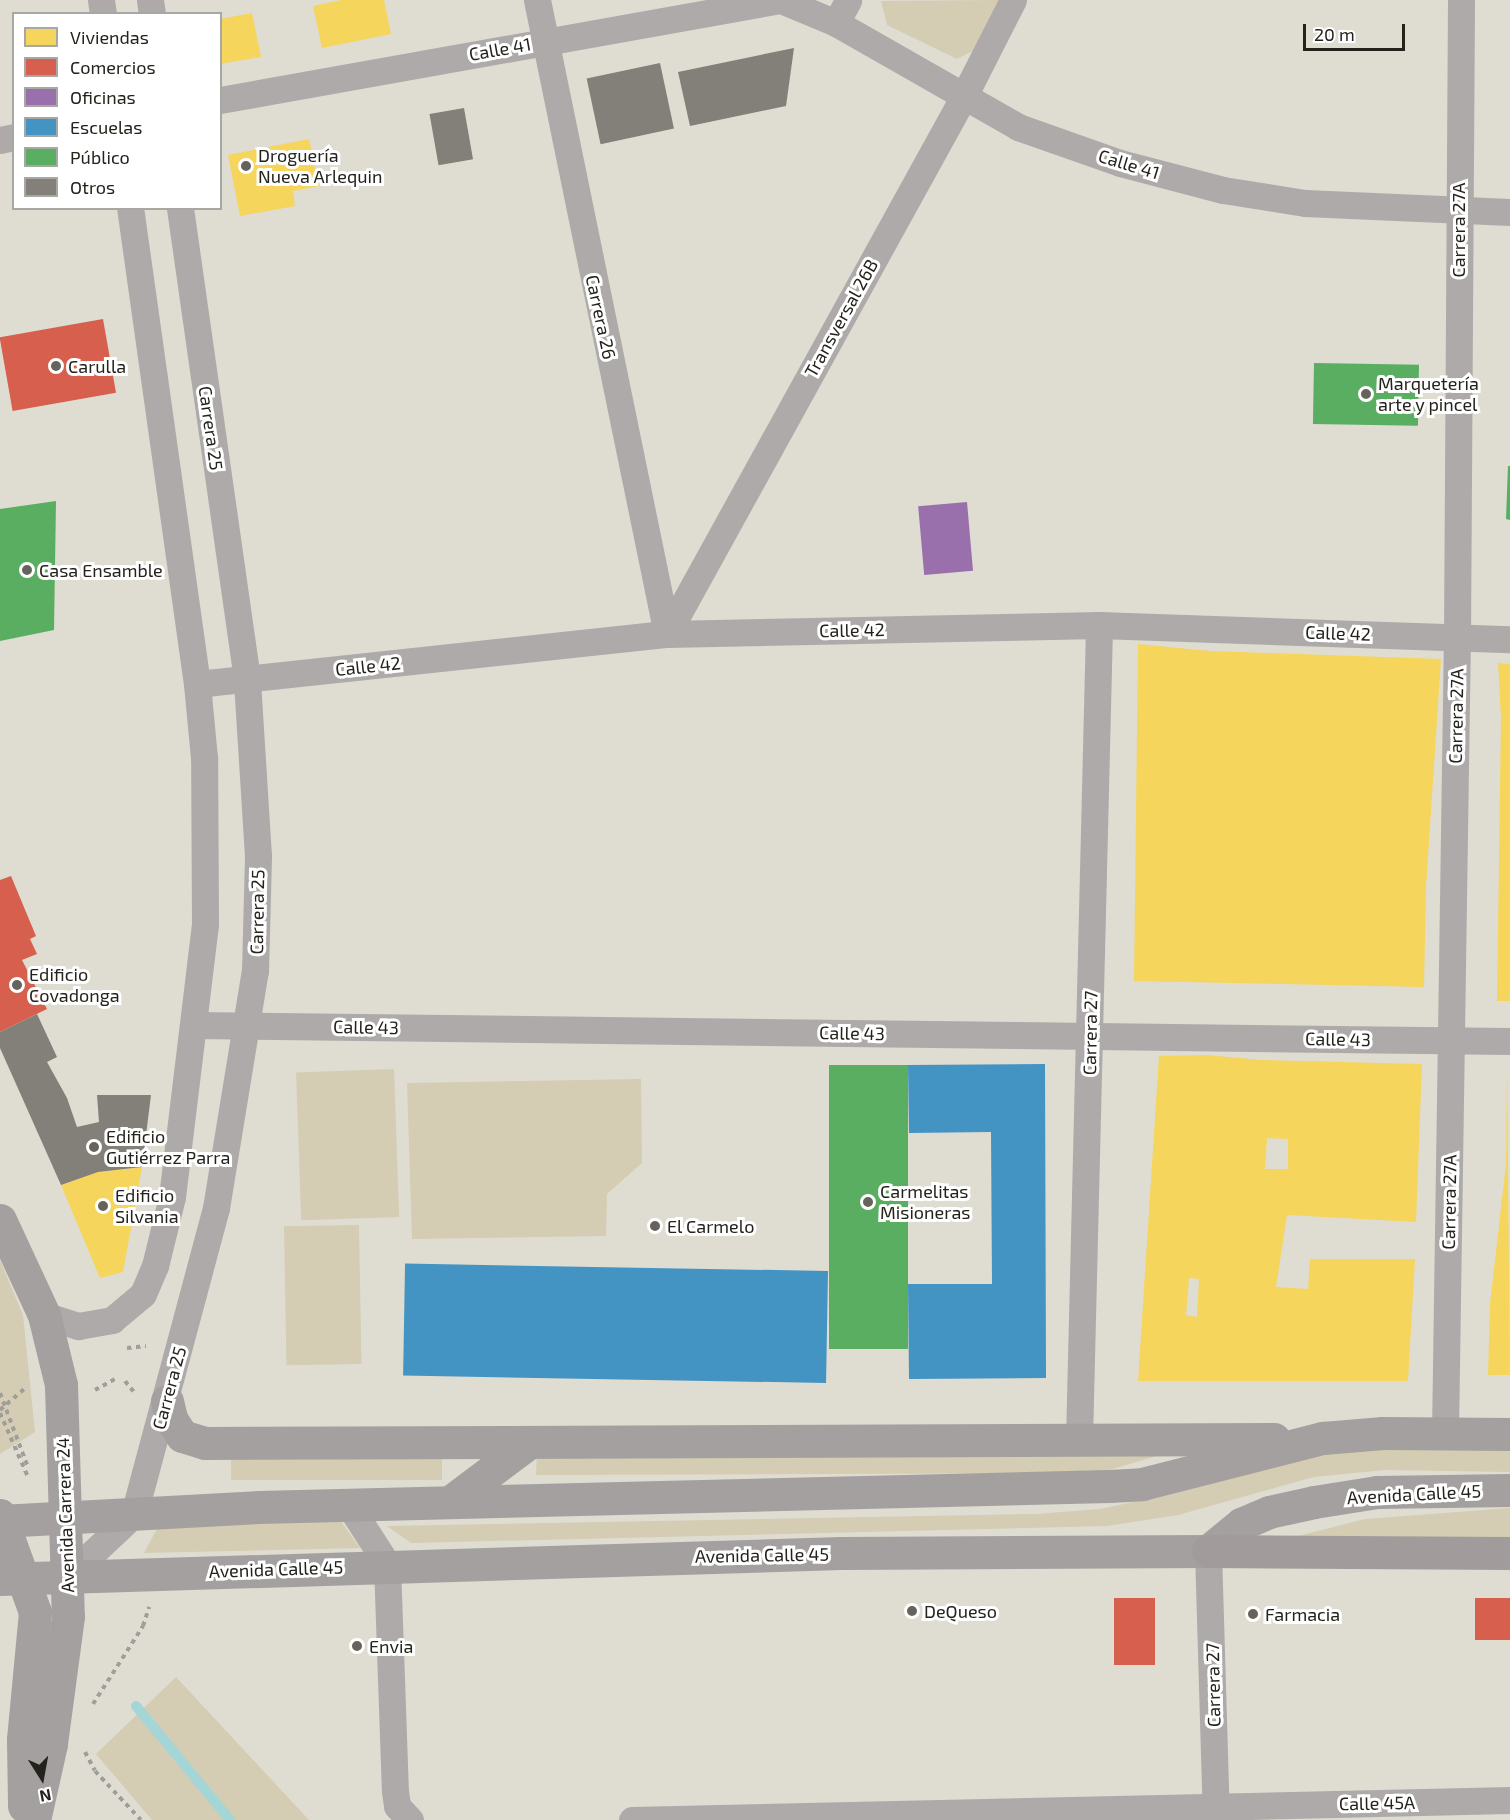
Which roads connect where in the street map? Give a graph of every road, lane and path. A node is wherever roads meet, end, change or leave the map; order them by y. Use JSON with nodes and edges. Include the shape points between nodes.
{"nodes":[{"id":1,"x":537,"y":0,"type":"edge"},
{"id":2,"x":781,"y":0,"type":"edge"},
{"id":3,"x":1013,"y":0,"type":"edge"},
{"id":4,"x":1461,"y":0,"type":"edge"},
{"id":5,"x":842,"y":11,"type":"edge"},
{"id":6,"x":544,"y":41,"type":"junction"},
{"id":7,"x":964,"y":96,"type":"junction"},
{"id":8,"x":222,"y":100,"type":"edge"},
{"id":9,"x":130,"y":210,"type":"edge"},
{"id":10,"x":180,"y":210,"type":"edge"},
{"id":11,"x":1458,"y":211,"type":"junction"},
{"id":12,"x":1510,"y":212,"type":"edge"},
{"id":13,"x":1099,"y":625,"type":"junction"},
{"id":14,"x":667,"y":633,"type":"junction"},
{"id":15,"x":1457,"y":637,"type":"junction"},
{"id":16,"x":1510,"y":639,"type":"edge"},
{"id":17,"x":247,"y":679,"type":"junction"},
{"id":18,"x":197,"y":684,"type":"junction"},
{"id":19,"x":194,"y":1025,"type":"junction"},
{"id":20,"x":248,"y":1026,"type":"junction"},
{"id":21,"x":1090,"y":1036,"type":"junction"},
{"id":22,"x":1452,"y":1040,"type":"junction"},
{"id":23,"x":1510,"y":1041,"type":"edge"},
{"id":24,"x":0,"y":1220,"type":"edge"},
{"id":25,"x":44,"y":1315,"type":"junction"},
{"id":26,"x":118,"y":1377,"type":"dead end"},
{"id":27,"x":31,"y":1382,"type":"dead end"},
{"id":28,"x":93,"y":1392,"type":"dead end"},
{"id":29,"x":0,"y":1393,"type":"edge"},
{"id":30,"x":167,"y":1401,"type":"junction"},
{"id":31,"x":1,"y":1410,"type":"edge"},
{"id":32,"x":1445,"y":1432,"type":"junction"},
{"id":33,"x":1510,"y":1434,"type":"edge"},
{"id":34,"x":1323,"y":1438,"type":"junction"},
{"id":35,"x":1079,"y":1440,"type":"junction"},
{"id":36,"x":527,"y":1443,"type":"junction"},
{"id":37,"x":33,"y":1485,"type":"dead end"},
{"id":38,"x":1510,"y":1490,"type":"edge"},
{"id":39,"x":450,"y":1502,"type":"junction"},
{"id":40,"x":349,"y":1505,"type":"junction"},
{"id":41,"x":134,"y":1514,"type":"junction"},
{"id":42,"x":65,"y":1518,"type":"junction"},
{"id":43,"x":1,"y":1519,"type":"edge"},
{"id":44,"x":1208,"y":1551,"type":"junction"},
{"id":45,"x":1510,"y":1553,"type":"edge"},
{"id":46,"x":387,"y":1564,"type":"junction"},
{"id":47,"x":67,"y":1577,"type":"junction"},
{"id":48,"x":13,"y":1579,"type":"edge"},
{"id":49,"x":143,"y":1626,"type":"dead end"},
{"id":50,"x":87,"y":1715,"type":"dead end"},
{"id":51,"x":84,"y":1743,"type":"dead end"},
{"id":52,"x":1510,"y":1800,"type":"edge"},
{"id":53,"x":1216,"y":1813,"type":"edge"},
{"id":54,"x":408,"y":1818,"type":"edge"},
{"id":55,"x":815,"y":1818,"type":"edge"},
{"id":56,"x":24,"y":1820,"type":"edge"},
{"id":57,"x":34,"y":1820,"type":"edge"},
{"id":58,"x":141,"y":1820,"type":"edge"},
{"id":59,"x":632,"y":1820,"type":"edge"}],
"edges":[{"from":1,"to":6,"type":"street","name":"Carrera 26"},
{"from":2,"to":5,"type":"street","name":"Calle 41"},
{"from":2,"to":6,"type":"street","name":"Calle 41"},
{"from":3,"to":7,"type":"street","name":"Transversal 26B"},
{"from":4,"to":11,"type":"street","name":"Carrera 27A"},
{"from":5,"to":7,"type":"street","name":"Calle 41"},
{"from":6,"to":8,"type":"street","name":"Calle 41"},
{"from":6,"to":14,"type":"street","name":"Carrera 26"},
{"from":7,"to":11,"type":"street","name":"Calle 41","via":[[1018,127],[1120,163],[1223,190],[1305,203]]},
{"from":7,"to":14,"type":"street","name":"Transversal 26B"},
{"from":9,"to":18,"type":"street"},
{"from":10,"to":17,"type":"street","name":"Carrera 25"},
{"from":11,"to":12,"type":"street","name":"Calle 41"},
{"from":11,"to":15,"type":"street","name":"Carrera 27A"},
{"from":13,"to":14,"type":"street","name":"Calle 42"},
{"from":13,"to":15,"type":"street","name":"Calle 42"},
{"from":13,"to":21,"type":"street","name":"Carrera 27"},
{"from":14,"to":17,"type":"street","name":"Calle 42"},
{"from":15,"to":16,"type":"street","name":"Calle 42"},
{"from":15,"to":22,"type":"street","name":"Carrera 27A"},
{"from":17,"to":18,"type":"street","name":"Calle 42"},
{"from":17,"to":20,"type":"street","name":"Carrera 25","via":[[258,856],[255,971]]},
{"from":18,"to":19,"type":"street","via":[[208,860]]},
{"from":19,"to":20,"type":"street","name":"Calle 43"},
{"from":19,"to":25,"type":"street","via":[[172,1197],[155,1266],[142,1294],[123,1314],[95,1325],[64,1324]]},
{"from":20,"to":21,"type":"street","name":"Calle 43"},
{"from":20,"to":30,"type":"street","name":"Carrera 25","via":[[216,1208]]},
{"from":21,"to":22,"type":"street","name":"Calle 43"},
{"from":21,"to":35,"type":"street","name":"Carrera 27"},
{"from":22,"to":23,"type":"street","name":"Calle 43"},
{"from":22,"to":32,"type":"street","name":"Carrera 27A"},
{"from":24,"to":25,"type":"main road","name":"Avenida Carrera 24"},
{"from":25,"to":42,"type":"main road","name":"Avenida Carrera 24","via":[[59,1369]]},
{"from":26,"to":28,"type":"path"},
{"from":27,"to":31,"type":"path"},
{"from":29,"to":31,"type":"path"},
{"from":30,"to":36,"type":"main road","via":[[176,1429],[188,1440],[198,1442]]},
{"from":30,"to":41,"type":"street","name":"Carrera 25"},
{"from":31,"to":37,"type":"path"},
{"from":32,"to":33,"type":"main road"},
{"from":32,"to":34,"type":"main road"},
{"from":34,"to":35,"type":"main road"},
{"from":34,"to":39,"type":"main road","via":[[1142,1484]]},
{"from":35,"to":36,"type":"main road"},
{"from":36,"to":39,"type":"main road"},
{"from":38,"to":44,"type":"main road","name":"Avenida Calle 45","via":[[1377,1492],[1314,1502],[1269,1512],[1241,1524]]},
{"from":39,"to":40,"type":"main road"},
{"from":40,"to":41,"type":"main road"},
{"from":40,"to":46,"type":"street"},
{"from":41,"to":42,"type":"main road"},
{"from":41,"to":47,"type":"street"},
{"from":42,"to":43,"type":"main road"},
{"from":42,"to":47,"type":"main road","name":"Avenida Carrera 24"},
{"from":43,"to":48,"type":"main road","name":"Avenida Carrera 24"},
{"from":44,"to":45,"type":"highway"},
{"from":44,"to":46,"type":"main road","name":"Avenida Calle 45","via":[[841,1553]]},
{"from":44,"to":53,"type":"street","name":"Carrera 27"},
{"from":46,"to":47,"type":"main road","name":"Avenida Calle 45"},
{"from":46,"to":54,"type":"street","via":[[395,1791],[398,1806]]},
{"from":47,"to":48,"type":"main road","name":"Avenida Calle 45"},
{"from":47,"to":57,"type":"main road","name":"Avenida Carrera 24","via":[[68,1616],[51,1744]]},
{"from":48,"to":56,"type":"main road","name":"Avenida Carrera 24","via":[[36,1631],[23,1739]]},
{"from":49,"to":50,"type":"path"},
{"from":51,"to":58,"type":"path","via":[[95,1771]]},
{"from":52,"to":53,"type":"street","name":"Calle 45A"},
{"from":53,"to":55,"type":"street","name":"Calle 45A"},
{"from":55,"to":59,"type":"street","name":"Calle 45A"}]}
